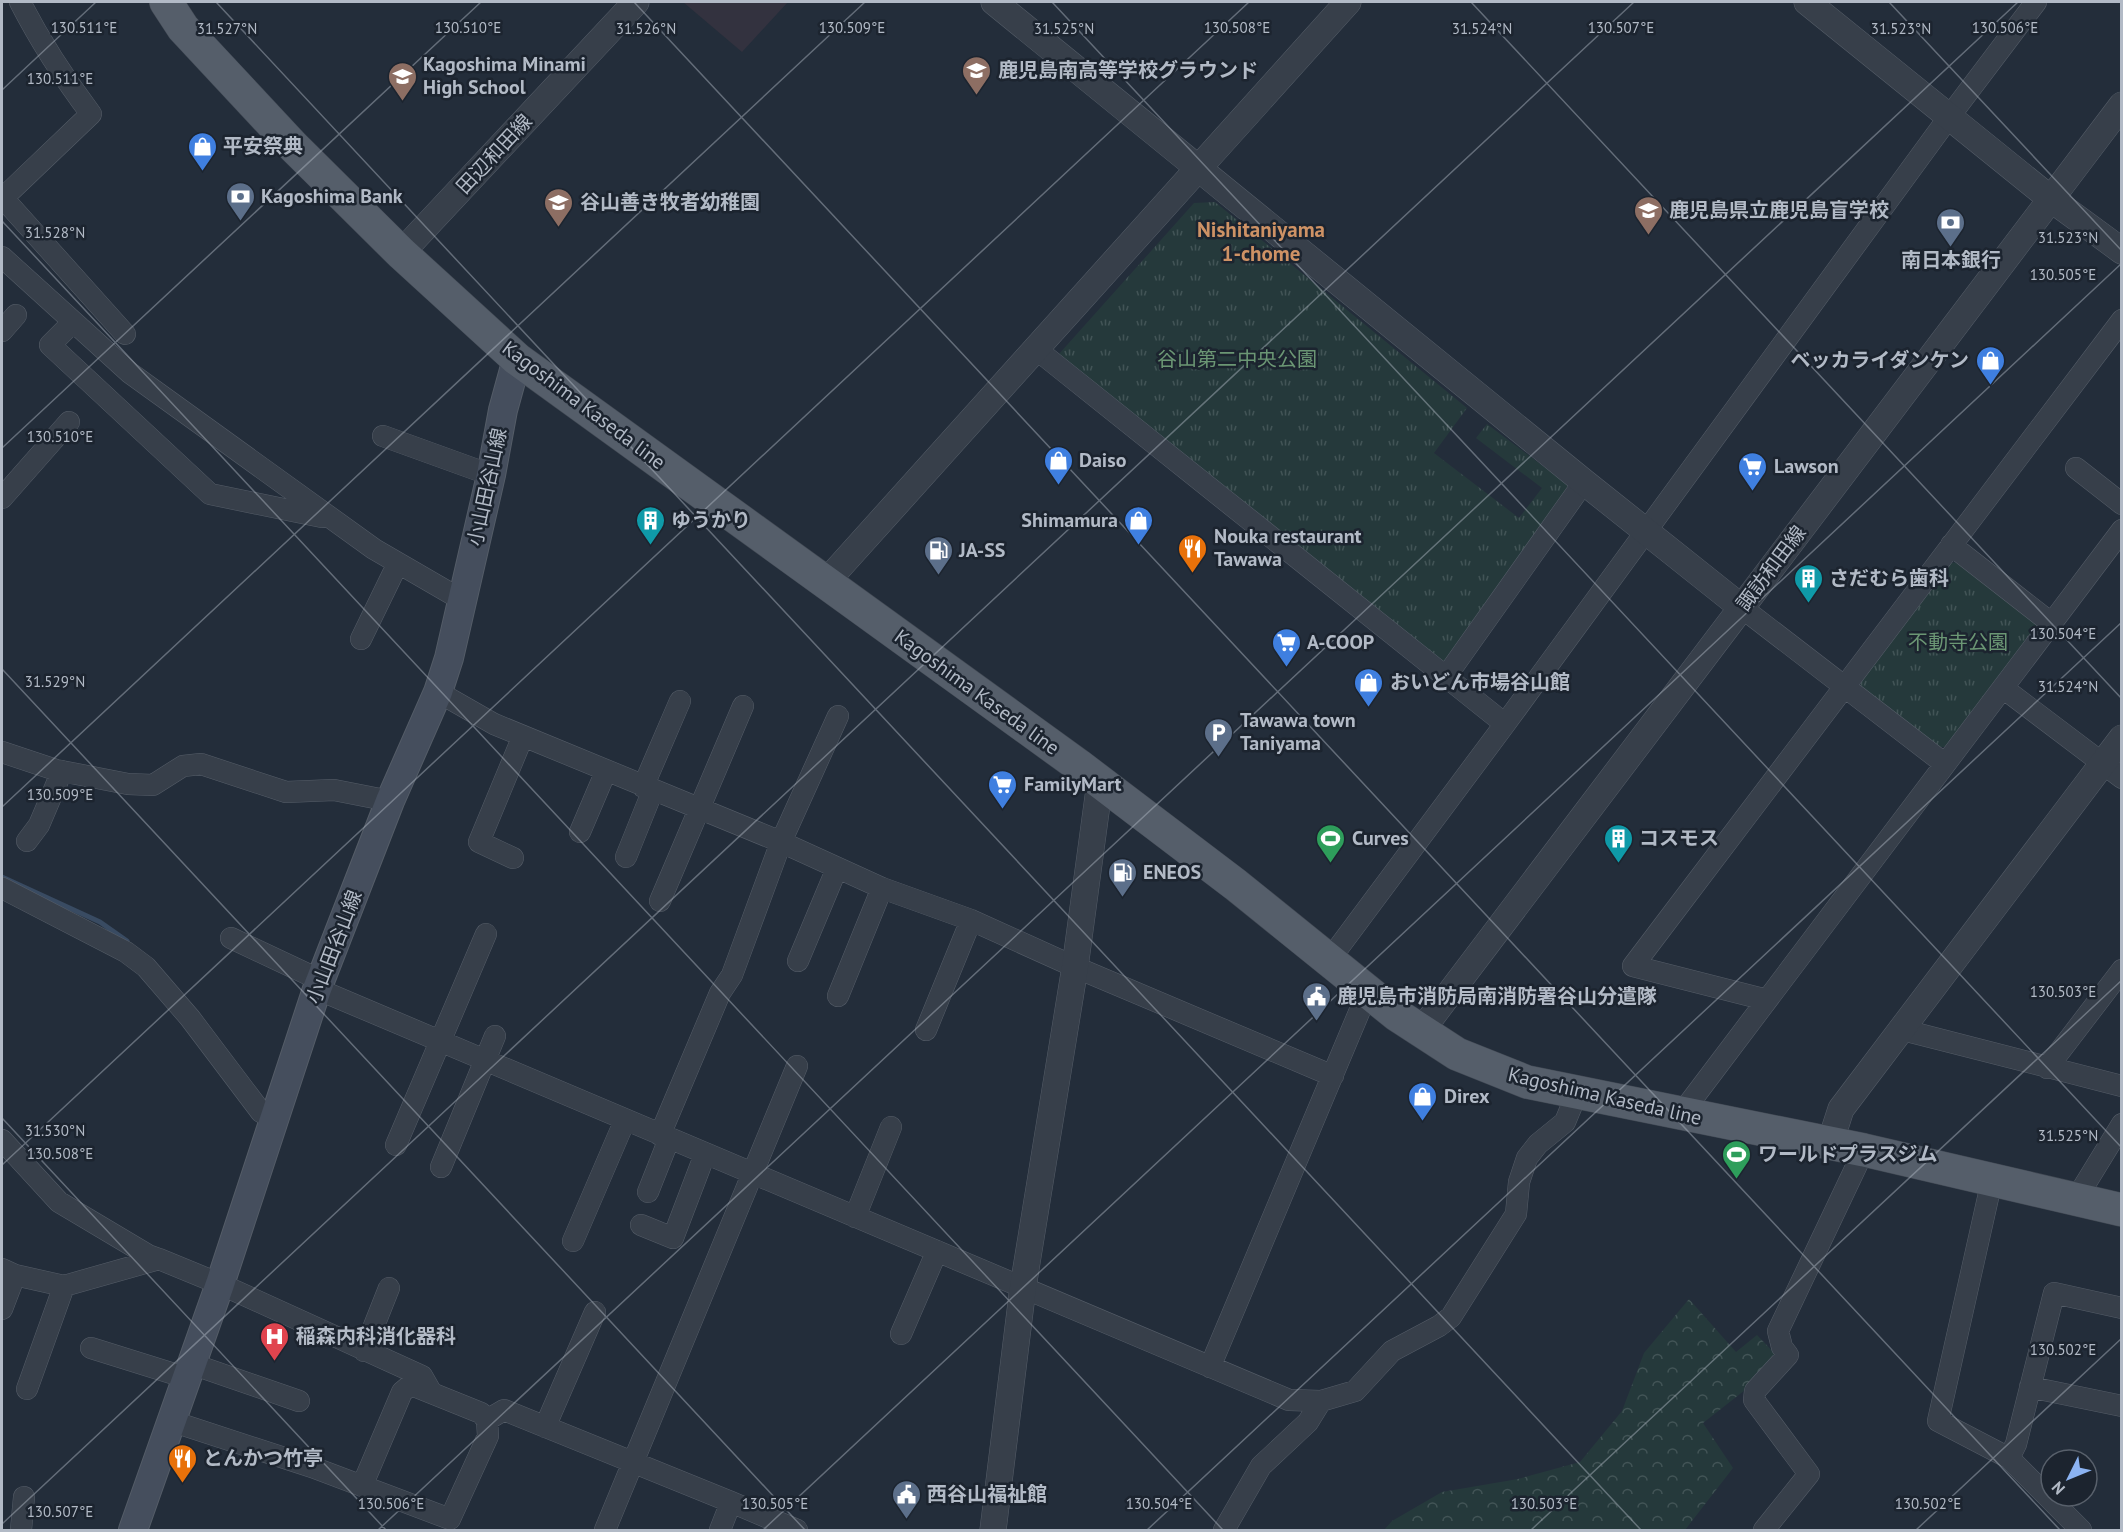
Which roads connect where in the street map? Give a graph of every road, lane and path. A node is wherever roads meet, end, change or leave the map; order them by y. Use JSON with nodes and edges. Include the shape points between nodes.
{"nodes":[{"id":1,"x":20,"y":2,"type":"edge"},
{"id":2,"x":166,"y":2,"type":"edge"},
{"id":3,"x":636,"y":2,"type":"edge"},
{"id":4,"x":994,"y":2,"type":"edge"},
{"id":5,"x":1348,"y":2,"type":"edge"},
{"id":6,"x":1808,"y":2,"type":"edge"},
{"id":7,"x":2036,"y":2,"type":"edge"},
{"id":8,"x":2121,"y":105,"type":"edge"},
{"id":9,"x":1949,"y":117,"type":"junction"},
{"id":10,"x":1198,"y":169,"type":"junction"},
{"id":11,"x":2,"y":196,"type":"edge"},
{"id":12,"x":2051,"y":199,"type":"junction"},
{"id":13,"x":2121,"y":251,"type":"edge"},
{"id":14,"x":401,"y":253,"type":"junction"},
{"id":15,"x":2,"y":257,"type":"edge"},
{"id":16,"x":16,"y":315,"type":"dead end"},
{"id":17,"x":2121,"y":320,"type":"edge"},
{"id":18,"x":73,"y":322,"type":"junction"},
{"id":19,"x":2,"y":331,"type":"edge"},
{"id":20,"x":125,"y":334,"type":"dead end"},
{"id":21,"x":1036,"y":349,"type":"junction"},
{"id":22,"x":518,"y":359,"type":"junction"},
{"id":23,"x":69,"y":422,"type":"dead end"},
{"id":24,"x":383,"y":436,"type":"dead end"},
{"id":25,"x":2076,"y":468,"type":"dead end"},
{"id":26,"x":491,"y":475,"type":"junction"},
{"id":27,"x":1584,"y":482,"type":"junction"},
{"id":28,"x":2,"y":498,"type":"edge"},
{"id":29,"x":2121,"y":504,"type":"edge"},
{"id":30,"x":332,"y":519,"type":"junction"},
{"id":31,"x":2121,"y":530,"type":"edge"},
{"id":32,"x":1645,"y":531,"type":"junction"},
{"id":33,"x":1951,"y":545,"type":"junction"},
{"id":34,"x":398,"y":563,"type":"junction"},
{"id":35,"x":826,"y":582,"type":"junction"},
{"id":36,"x":462,"y":600,"type":"junction"},
{"id":37,"x":1742,"y":607,"type":"junction"},
{"id":38,"x":2051,"y":622,"type":"junction"},
{"id":39,"x":361,"y":639,"type":"dead end"},
{"id":40,"x":1446,"y":678,"type":"junction"},
{"id":41,"x":1844,"y":686,"type":"junction"},
{"id":42,"x":2003,"y":688,"type":"junction"},
{"id":43,"x":438,"y":692,"type":"junction"},
{"id":44,"x":680,"y":701,"type":"dead end"},
{"id":45,"x":743,"y":706,"type":"dead end"},
{"id":46,"x":838,"y":716,"type":"dead end"},
{"id":47,"x":1505,"y":724,"type":"junction"},
{"id":48,"x":523,"y":736,"type":"junction"},
{"id":49,"x":2121,"y":738,"type":"edge"},
{"id":50,"x":2,"y":752,"type":"edge"},
{"id":51,"x":1945,"y":764,"type":"junction"},
{"id":52,"x":2112,"y":770,"type":"edge"},
{"id":53,"x":62,"y":771,"type":"junction"},
{"id":54,"x":606,"y":771,"type":"junction"},
{"id":55,"x":1100,"y":782,"type":"junction"},
{"id":56,"x":648,"y":788,"type":"junction"},
{"id":57,"x":390,"y":801,"type":"junction"},
{"id":58,"x":699,"y":809,"type":"junction"},
{"id":59,"x":580,"y":832,"type":"dead end"},
{"id":60,"x":27,"y":841,"type":"dead end"},
{"id":61,"x":781,"y":843,"type":"junction"},
{"id":62,"x":626,"y":857,"type":"dead end"},
{"id":63,"x":513,"y":858,"type":"dead end"},
{"id":64,"x":837,"y":868,"type":"junction"},
{"id":65,"x":2,"y":888,"type":"edge"},
{"id":66,"x":882,"y":888,"type":"junction"},
{"id":67,"x":660,"y":901,"type":"dead end"},
{"id":68,"x":971,"y":920,"type":"junction"},
{"id":69,"x":486,"y":934,"type":"dead end"},
{"id":70,"x":231,"y":938,"type":"dead end"},
{"id":71,"x":1330,"y":959,"type":"junction"},
{"id":72,"x":798,"y":961,"type":"dead end"},
{"id":73,"x":1075,"y":967,"type":"junction"},
{"id":74,"x":2121,"y":970,"type":"edge"},
{"id":75,"x":319,"y":984,"type":"junction"},
{"id":76,"x":1368,"y":991,"type":"junction"},
{"id":77,"x":838,"y":996,"type":"dead end"},
{"id":78,"x":1767,"y":1000,"type":"junction"},
{"id":79,"x":926,"y":1030,"type":"dead end"},
{"id":80,"x":1903,"y":1030,"type":"junction"},
{"id":81,"x":1421,"y":1031,"type":"junction"},
{"id":82,"x":495,"y":1036,"type":"dead end"},
{"id":83,"x":440,"y":1041,"type":"junction"},
{"id":84,"x":485,"y":1060,"type":"junction"},
{"id":85,"x":802,"y":1068,"type":"dead end"},
{"id":86,"x":2047,"y":1068,"type":"junction"},
{"id":87,"x":1333,"y":1076,"type":"junction"},
{"id":88,"x":2121,"y":1086,"type":"edge"},
{"id":89,"x":1576,"y":1093,"type":"junction"},
{"id":90,"x":1681,"y":1114,"type":"junction"},
{"id":91,"x":273,"y":1119,"type":"junction"},
{"id":92,"x":625,"y":1120,"type":"junction"},
{"id":93,"x":2121,"y":1124,"type":"edge"},
{"id":94,"x":891,"y":1127,"type":"dead end"},
{"id":95,"x":665,"y":1137,"type":"junction"},
{"id":96,"x":2,"y":1140,"type":"edge"},
{"id":97,"x":1830,"y":1143,"type":"junction"},
{"id":98,"x":396,"y":1145,"type":"dead end"},
{"id":99,"x":1864,"y":1150,"type":"junction"},
{"id":100,"x":705,"y":1154,"type":"junction"},
{"id":101,"x":441,"y":1167,"type":"dead end"},
{"id":102,"x":757,"y":1176,"type":"junction"},
{"id":103,"x":1992,"y":1180,"type":"junction"},
{"id":104,"x":648,"y":1192,"type":"dead end"},
{"id":105,"x":2076,"y":1199,"type":"junction"},
{"id":106,"x":2121,"y":1210,"type":"edge"},
{"id":107,"x":855,"y":1217,"type":"junction"},
{"id":108,"x":641,"y":1225,"type":"dead end"},
{"id":109,"x":573,"y":1241,"type":"dead end"},
{"id":110,"x":937,"y":1251,"type":"junction"},
{"id":111,"x":159,"y":1259,"type":"junction"},
{"id":112,"x":8,"y":1272,"type":"edge"},
{"id":113,"x":220,"y":1284,"type":"junction"},
{"id":114,"x":64,"y":1286,"type":"junction"},
{"id":115,"x":1023,"y":1287,"type":"junction"},
{"id":116,"x":389,"y":1288,"type":"dead end"},
{"id":117,"x":2121,"y":1308,"type":"edge"},
{"id":118,"x":2,"y":1309,"type":"edge"},
{"id":119,"x":595,"y":1312,"type":"dead end"},
{"id":120,"x":901,"y":1334,"type":"dead end"},
{"id":121,"x":91,"y":1348,"type":"dead end"},
{"id":122,"x":364,"y":1351,"type":"junction"},
{"id":123,"x":1210,"y":1367,"type":"junction"},
{"id":124,"x":189,"y":1371,"type":"junction"},
{"id":125,"x":2030,"y":1388,"type":"junction"},
{"id":126,"x":27,"y":1389,"type":"dead end"},
{"id":127,"x":433,"y":1394,"type":"junction"},
{"id":128,"x":299,"y":1401,"type":"dead end"},
{"id":129,"x":1321,"y":1401,"type":"junction"},
{"id":130,"x":2121,"y":1406,"type":"edge"},
{"id":131,"x":487,"y":1420,"type":"junction"},
{"id":132,"x":171,"y":1422,"type":"junction"},
{"id":133,"x":545,"y":1427,"type":"junction"},
{"id":134,"x":2008,"y":1458,"type":"junction"},
{"id":135,"x":632,"y":1462,"type":"junction"},
{"id":136,"x":362,"y":1486,"type":"junction"},
{"id":137,"x":24,"y":1497,"type":"dead end"},
{"id":138,"x":731,"y":1502,"type":"junction"},
{"id":139,"x":21,"y":1530,"type":"edge"},
{"id":140,"x":134,"y":1530,"type":"edge"},
{"id":141,"x":605,"y":1530,"type":"edge"},
{"id":142,"x":720,"y":1530,"type":"edge"},
{"id":143,"x":797,"y":1530,"type":"edge"},
{"id":144,"x":993,"y":1530,"type":"edge"},
{"id":145,"x":1224,"y":1530,"type":"edge"},
{"id":146,"x":1764,"y":1530,"type":"edge"},
{"id":147,"x":2081,"y":1530,"type":"edge"}],
"edges":[{"from":1,"to":11,"type":"street","via":[[39,38],[91,114]]},
{"from":2,"to":14,"type":"main road","name":"Kagoshima Kaseda line","via":[[183,28],[293,146]]},
{"from":3,"to":14,"type":"street","name":"田辺和田線"},
{"from":4,"to":10,"type":"street"},
{"from":5,"to":10,"type":"street"},
{"from":6,"to":9,"type":"street"},
{"from":7,"to":9,"type":"street"},
{"from":8,"to":12,"type":"street","name":"諏訪和田線"},
{"from":9,"to":12,"type":"street"},
{"from":9,"to":32,"type":"street"},
{"from":10,"to":21,"type":"street"},
{"from":10,"to":27,"type":"street"},
{"from":11,"to":20,"type":"street"},
{"from":12,"to":13,"type":"street"},
{"from":12,"to":37,"type":"street","name":"諏訪和田線"},
{"from":14,"to":22,"type":"main road","name":"Kagoshima Kaseda line"},
{"from":15,"to":18,"type":"street"},
{"from":16,"to":19,"type":"street"},
{"from":17,"to":33,"type":"street"},
{"from":18,"to":30,"type":"street","via":[[129,373]]},
{"from":18,"to":30,"type":"street","via":[[50,345],[210,494]]},
{"from":21,"to":35,"type":"street"},
{"from":21,"to":40,"type":"street"},
{"from":22,"to":26,"type":"main road","name":"小山田谷山線","via":[[503,410]]},
{"from":22,"to":35,"type":"main road","name":"Kagoshima Kaseda line"},
{"from":23,"to":28,"type":"street"},
{"from":24,"to":26,"type":"street"},
{"from":25,"to":29,"type":"street"},
{"from":26,"to":36,"type":"main road","name":"小山田谷山線"},
{"from":27,"to":32,"type":"street"},
{"from":27,"to":40,"type":"street"},
{"from":30,"to":34,"type":"street"},
{"from":31,"to":38,"type":"street"},
{"from":32,"to":37,"type":"street"},
{"from":32,"to":47,"type":"street"},
{"from":33,"to":38,"type":"street"},
{"from":33,"to":41,"type":"street"},
{"from":34,"to":36,"type":"street"},
{"from":34,"to":39,"type":"street"},
{"from":35,"to":55,"type":"main road","name":"Kagoshima Kaseda line"},
{"from":36,"to":43,"type":"main road","name":"小山田谷山線"},
{"from":37,"to":41,"type":"street"},
{"from":37,"to":81,"type":"street","name":"諏訪和田線"},
{"from":38,"to":42,"type":"street"},
{"from":40,"to":47,"type":"street"},
{"from":41,"to":51,"type":"street"},
{"from":41,"to":78,"type":"street","via":[[1633,966]]},
{"from":42,"to":51,"type":"street"},
{"from":42,"to":52,"type":"street"},
{"from":43,"to":48,"type":"street"},
{"from":43,"to":57,"type":"main road","name":"小山田谷山線"},
{"from":44,"to":56,"type":"street"},
{"from":45,"to":58,"type":"street"},
{"from":46,"to":61,"type":"street"},
{"from":47,"to":71,"type":"street"},
{"from":48,"to":54,"type":"street"},
{"from":48,"to":63,"type":"street","via":[[479,842]]},
{"from":49,"to":52,"type":"street"},
{"from":50,"to":53,"type":"street"},
{"from":51,"to":78,"type":"street"},
{"from":52,"to":80,"type":"street"},
{"from":53,"to":57,"type":"street","via":[[153,785],[183,766],[201,764],[286,792],[334,790]]},
{"from":53,"to":60,"type":"street","via":[[39,825]]},
{"from":54,"to":56,"type":"street"},
{"from":54,"to":59,"type":"street"},
{"from":55,"to":71,"type":"main road","name":"Kagoshima Kaseda line"},
{"from":55,"to":73,"type":"street"},
{"from":56,"to":58,"type":"street"},
{"from":56,"to":62,"type":"street"},
{"from":57,"to":75,"type":"main road","name":"小山田谷山線"},
{"from":58,"to":61,"type":"street"},
{"from":58,"to":67,"type":"street"},
{"from":61,"to":64,"type":"street"},
{"from":61,"to":95,"type":"street"},
{"from":64,"to":66,"type":"street"},
{"from":64,"to":72,"type":"street"},
{"from":65,"to":91,"type":"street","via":[[126,952],[146,967],[190,1018],[261,1113]]},
{"from":66,"to":68,"type":"street"},
{"from":66,"to":77,"type":"street"},
{"from":68,"to":73,"type":"street"},
{"from":68,"to":79,"type":"street"},
{"from":69,"to":83,"type":"street"},
{"from":70,"to":75,"type":"street"},
{"from":71,"to":76,"type":"main road","name":"Kagoshima Kaseda line"},
{"from":73,"to":87,"type":"street"},
{"from":73,"to":115,"type":"street"},
{"from":74,"to":86,"type":"street"},
{"from":75,"to":83,"type":"street"},
{"from":75,"to":91,"type":"main road","name":"小山田谷山線"},
{"from":76,"to":81,"type":"main road","name":"Kagoshima Kaseda line"},
{"from":76,"to":87,"type":"street"},
{"from":78,"to":90,"type":"street"},
{"from":80,"to":86,"type":"street"},
{"from":80,"to":97,"type":"street","via":[[1841,1109]]},
{"from":81,"to":89,"type":"main road","name":"Kagoshima Kaseda line","via":[[1483,1066],[1527,1082]]},
{"from":82,"to":84,"type":"street"},
{"from":83,"to":84,"type":"street"},
{"from":83,"to":98,"type":"street"},
{"from":84,"to":92,"type":"street"},
{"from":84,"to":101,"type":"street"},
{"from":85,"to":102,"type":"street"},
{"from":86,"to":88,"type":"street"},
{"from":87,"to":123,"type":"street"},
{"from":89,"to":90,"type":"main road","name":"Kagoshima Kaseda line"},
{"from":89,"to":129,"type":"street","via":[[1565,1122],[1527,1158],[1519,1182],[1516,1214],[1450,1317],[1392,1351],[1355,1391]]},
{"from":90,"to":97,"type":"main road","name":"Kagoshima Kaseda line"},
{"from":91,"to":113,"type":"main road","name":"小山田谷山線"},
{"from":92,"to":95,"type":"street"},
{"from":92,"to":109,"type":"street"},
{"from":93,"to":105,"type":"street"},
{"from":94,"to":107,"type":"street"},
{"from":95,"to":100,"type":"street"},
{"from":95,"to":104,"type":"street"},
{"from":96,"to":111,"type":"street","via":[[59,1202]]},
{"from":97,"to":99,"type":"main road","name":"Kagoshima Kaseda line"},
{"from":99,"to":103,"type":"main road","name":"Kagoshima Kaseda line"},
{"from":99,"to":146,"type":"street","via":[[1778,1331],[1788,1355],[1755,1391],[1754,1400],[1809,1474]]},
{"from":100,"to":102,"type":"street"},
{"from":100,"to":108,"type":"street","via":[[673,1238]]},
{"from":102,"to":107,"type":"street"},
{"from":102,"to":135,"type":"street"},
{"from":103,"to":105,"type":"main road","name":"Kagoshima Kaseda line"},
{"from":103,"to":134,"type":"street","via":[[1938,1421]]},
{"from":105,"to":106,"type":"main road","name":"Kagoshima Kaseda line"},
{"from":107,"to":110,"type":"street"},
{"from":110,"to":115,"type":"street"},
{"from":110,"to":120,"type":"street"},
{"from":111,"to":113,"type":"street"},
{"from":111,"to":114,"type":"street"},
{"from":112,"to":114,"type":"street"},
{"from":112,"to":118,"type":"street"},
{"from":113,"to":122,"type":"street"},
{"from":113,"to":124,"type":"main road","name":"小山田谷山線"},
{"from":114,"to":126,"type":"street"},
{"from":115,"to":123,"type":"street"},
{"from":115,"to":144,"type":"street"},
{"from":116,"to":122,"type":"street"},
{"from":117,"to":125,"type":"street","via":[[2054,1293]]},
{"from":119,"to":133,"type":"street"},
{"from":121,"to":124,"type":"street"},
{"from":122,"to":127,"type":"street","via":[[422,1376]]},
{"from":123,"to":129,"type":"street","via":[[1289,1400]]},
{"from":124,"to":128,"type":"street"},
{"from":124,"to":132,"type":"main road","name":"小山田谷山線"},
{"from":125,"to":130,"type":"street"},
{"from":125,"to":134,"type":"street","via":[[2016,1444]]},
{"from":127,"to":131,"type":"street","via":[[481,1413]]},
{"from":127,"to":136,"type":"street","via":[[414,1386],[402,1392]]},
{"from":129,"to":145,"type":"street","via":[[1308,1422],[1262,1466]]},
{"from":131,"to":133,"type":"street","via":[[504,1410]]},
{"from":131,"to":136,"type":"street","via":[[488,1436],[450,1519]]},
{"from":132,"to":136,"type":"street"},
{"from":132,"to":140,"type":"main road","name":"小山田谷山線"},
{"from":133,"to":135,"type":"street"},
{"from":134,"to":147,"type":"street"},
{"from":135,"to":138,"type":"street"},
{"from":135,"to":141,"type":"street"},
{"from":137,"to":139,"type":"street"},
{"from":138,"to":142,"type":"street"},
{"from":138,"to":143,"type":"street"}]}
